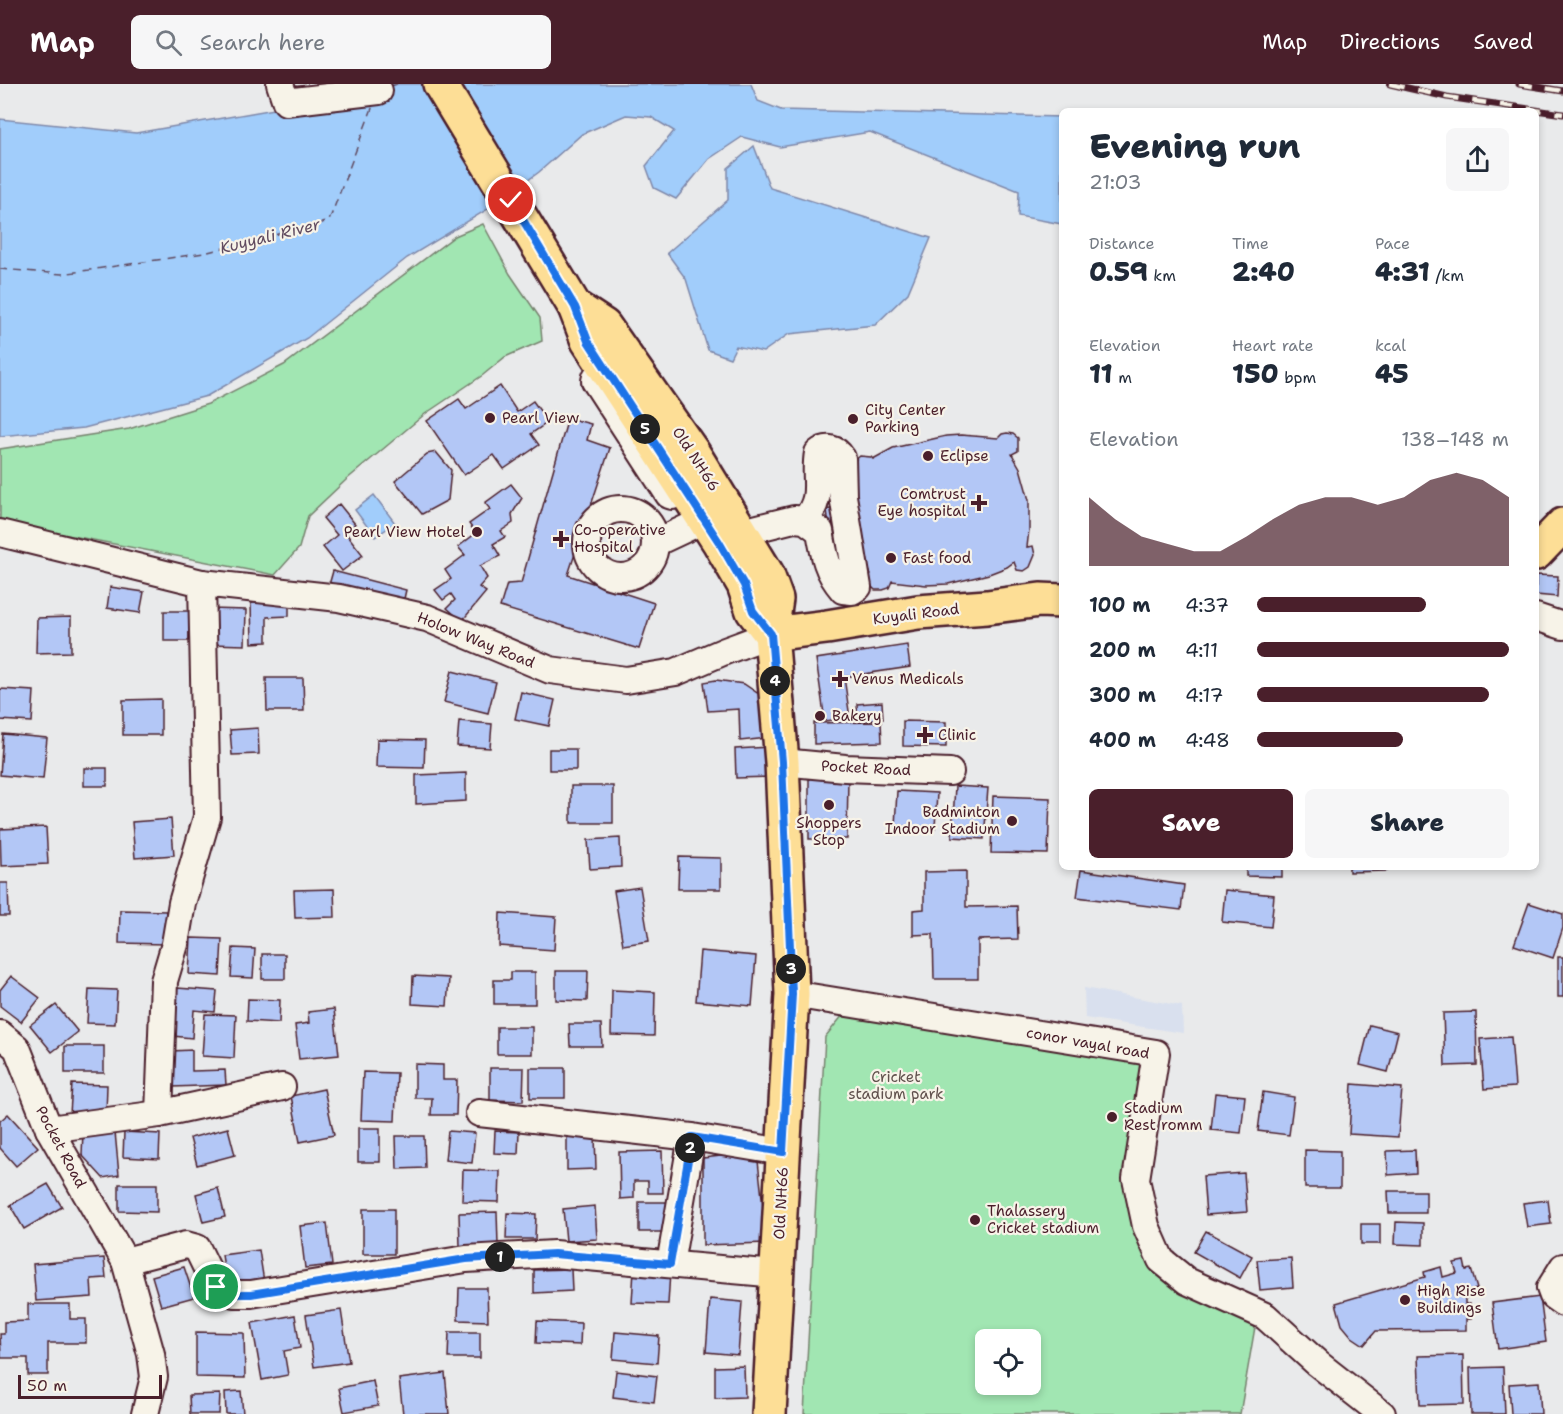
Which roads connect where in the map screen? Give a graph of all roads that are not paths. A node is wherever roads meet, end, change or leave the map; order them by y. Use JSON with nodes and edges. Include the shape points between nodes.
{"nodes":[{"id":1,"x":280,"y":84,"type":"edge"},
{"id":2,"x":440,"y":84,"type":"edge"},
{"id":3,"x":379,"y":91,"type":"dead end"},
{"id":4,"x":575,"y":307,"type":"junction"},
{"id":5,"x":697,"y":509,"type":"junction"},
{"id":6,"x":805,"y":520,"type":"junction"},
{"id":7,"x":1563,"y":525,"type":"edge"},
{"id":8,"x":742,"y":532,"type":"junction"},
{"id":9,"x":0,"y":533,"type":"edge"},
{"id":10,"x":655,"y":543,"type":"dead end"},
{"id":11,"x":1539,"y":550,"type":"edge"},
{"id":12,"x":202,"y":583,"type":"junction"},
{"id":13,"x":1059,"y":602,"type":"edge"},
{"id":14,"x":1539,"y":618,"type":"edge"},
{"id":15,"x":1563,"y":626,"type":"edge"},
{"id":16,"x":771,"y":634,"type":"junction"},
{"id":17,"x":782,"y":762,"type":"junction"},
{"id":18,"x":950,"y":772,"type":"dead end"},
{"id":19,"x":792,"y":994,"type":"junction"},
{"id":20,"x":0,"y":1034,"type":"edge"},
{"id":21,"x":282,"y":1087,"type":"dead end"},
{"id":22,"x":479,"y":1113,"type":"dead end"},
{"id":23,"x":159,"y":1114,"type":"junction"},
{"id":24,"x":49,"y":1129,"type":"junction"},
{"id":25,"x":692,"y":1137,"type":"junction"},
{"id":26,"x":783,"y":1152,"type":"junction"},
{"id":27,"x":125,"y":1262,"type":"junction"},
{"id":28,"x":670,"y":1264,"type":"junction"},
{"id":29,"x":1563,"y":1267,"type":"edge"},
{"id":30,"x":777,"y":1274,"type":"junction"},
{"id":31,"x":1563,"y":1303,"type":"edge"},
{"id":32,"x":145,"y":1414,"type":"edge"},
{"id":33,"x":769,"y":1414,"type":"edge"},
{"id":34,"x":1382,"y":1414,"type":"edge"}],
"edges":[{"from":1,"to":3,"type":"street","via":[[286,102]]},
{"from":2,"to":4,"type":"main road","name":"Old NH66"},
{"from":4,"to":5,"type":"main road","name":"Old NH66","via":[[588,341]]},
{"from":4,"to":8,"type":"main road","name":"Old NH66","via":[[604,326],[693,453]]},
{"from":5,"to":10,"type":"street"},
{"from":5,"to":16,"type":"main road","name":"Old NH66","via":[[744,585],[753,611]]},
{"from":6,"to":6,"type":"street","via":[[814,510],[817,498],[818,453],[829,448],[842,458],[843,496],[858,587],[843,590],[833,579],[820,531]]},
{"from":6,"to":8,"type":"street","via":[[794,519]]},
{"from":7,"to":11,"type":"main road"},
{"from":8,"to":16,"type":"main road","name":"Old NH66","via":[[776,598]]},
{"from":9,"to":12,"type":"street","name":"Holow Way Road"},
{"from":12,"to":16,"type":"street","name":"Holow Way Road","via":[[339,598],[416,615],[550,670],[626,680],[676,672]]},
{"from":12,"to":23,"type":"street","via":[[207,817],[164,981]]},
{"from":13,"to":16,"type":"main road","name":"Kuyali Road","via":[[1040,600],[918,612]]},
{"from":14,"to":15,"type":"street"},
{"from":16,"to":17,"type":"main road","name":"Old NH66"},
{"from":17,"to":18,"type":"street","name":"Pocket Road"},
{"from":17,"to":19,"type":"main road","name":"Old NH66"},
{"from":19,"to":26,"type":"main road","name":"Old NH66"},
{"from":19,"to":34,"type":"street","name":"conor vayal road","via":[[1156,1053],[1136,1179],[1146,1226],[1161,1260],[1187,1281],[1265,1316]]},
{"from":20,"to":24,"type":"street","name":"Pocket Road","via":[[17,1048]]},
{"from":21,"to":23,"type":"street"},
{"from":22,"to":25,"type":"street"},
{"from":23,"to":24,"type":"street"},
{"from":24,"to":27,"type":"street","name":"Pocket Road"},
{"from":25,"to":26,"type":"street"},
{"from":25,"to":28,"type":"street"},
{"from":26,"to":30,"type":"main road","name":"Old NH66"},
{"from":27,"to":28,"type":"street","via":[[186,1245],[197,1248],[216,1287],[234,1294],[466,1259],[554,1254]]},
{"from":27,"to":32,"type":"street","name":"Pocket Road","via":[[151,1354],[154,1377]]},
{"from":28,"to":30,"type":"street"},
{"from":29,"to":31,"type":"street","via":[[1550,1288]]},
{"from":30,"to":33,"type":"main road","name":"Old NH66"}]}
